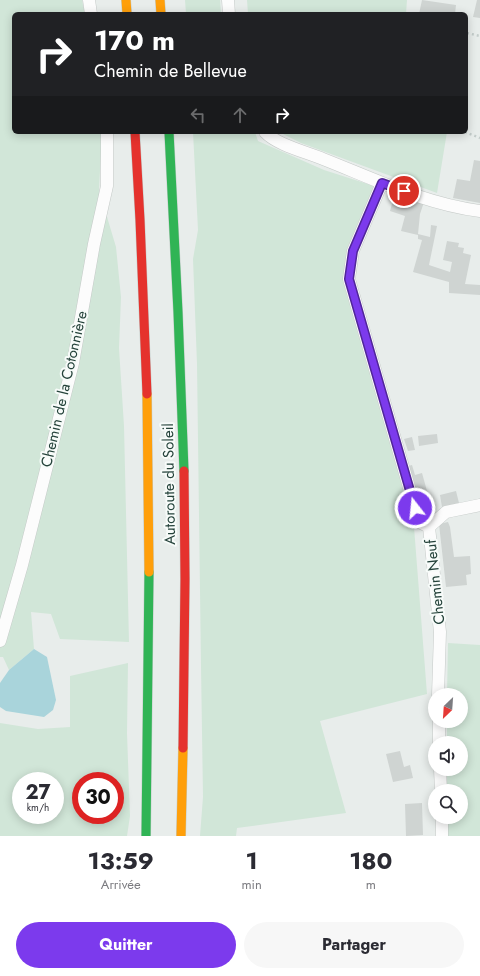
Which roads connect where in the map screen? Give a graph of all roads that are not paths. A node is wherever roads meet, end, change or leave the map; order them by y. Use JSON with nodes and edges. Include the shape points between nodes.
{"nodes":[{"id":1,"x":89,"y":0,"type":"edge"},
{"id":2,"x":126,"y":0,"type":"edge"},
{"id":3,"x":160,"y":0,"type":"edge"},
{"id":4,"x":228,"y":0,"type":"edge"},
{"id":5,"x":91,"y":12,"type":"edge"},
{"id":6,"x":127,"y":12,"type":"edge"},
{"id":7,"x":162,"y":12,"type":"edge"},
{"id":8,"x":229,"y":12,"type":"edge"},
{"id":9,"x":107,"y":134,"type":"edge"},
{"id":10,"x":135,"y":134,"type":"edge"},
{"id":11,"x":169,"y":134,"type":"edge"},
{"id":12,"x":268,"y":134,"type":"edge"},
{"id":13,"x":382,"y":183,"type":"junction"},
{"id":14,"x":480,"y":211,"type":"edge"},
{"id":15,"x":480,"y":506,"type":"edge"},
{"id":16,"x":429,"y":527,"type":"junction"},
{"id":17,"x":0,"y":641,"type":"edge"},
{"id":18,"x":438,"y":688,"type":"edge"},
{"id":19,"x":442,"y":824,"type":"edge"},
{"id":20,"x":146,"y":836,"type":"edge"},
{"id":21,"x":181,"y":836,"type":"edge"},
{"id":22,"x":442,"y":836,"type":"edge"}],
"edges":[{"from":1,"to":5,"type":"street"},
{"from":2,"to":6,"type":"highway"},
{"from":3,"to":7,"type":"highway"},
{"from":4,"to":8,"type":"street"},
{"from":9,"to":17,"type":"street","name":"Chemin de la Cotonnière","via":[[107,186],[73,363]]},
{"from":10,"to":20,"type":"highway","name":"Autoroute du Soleil","via":[[149,500]]},
{"from":11,"to":21,"type":"highway","name":"Autoroute du Soleil","via":[[178,285],[184,495]]},
{"from":12,"to":13,"type":"street","via":[[286,145]]},
{"from":13,"to":14,"type":"street","via":[[458,208]]},
{"from":13,"to":16,"type":"street","via":[[353,251],[349,279],[419,522]]},
{"from":15,"to":16,"type":"street","name":"Chemin Neuf","via":[[446,512]]},
{"from":16,"to":18,"type":"street","name":"Chemin Neuf","via":[[440,632]]},
{"from":19,"to":22,"type":"street"}]}
